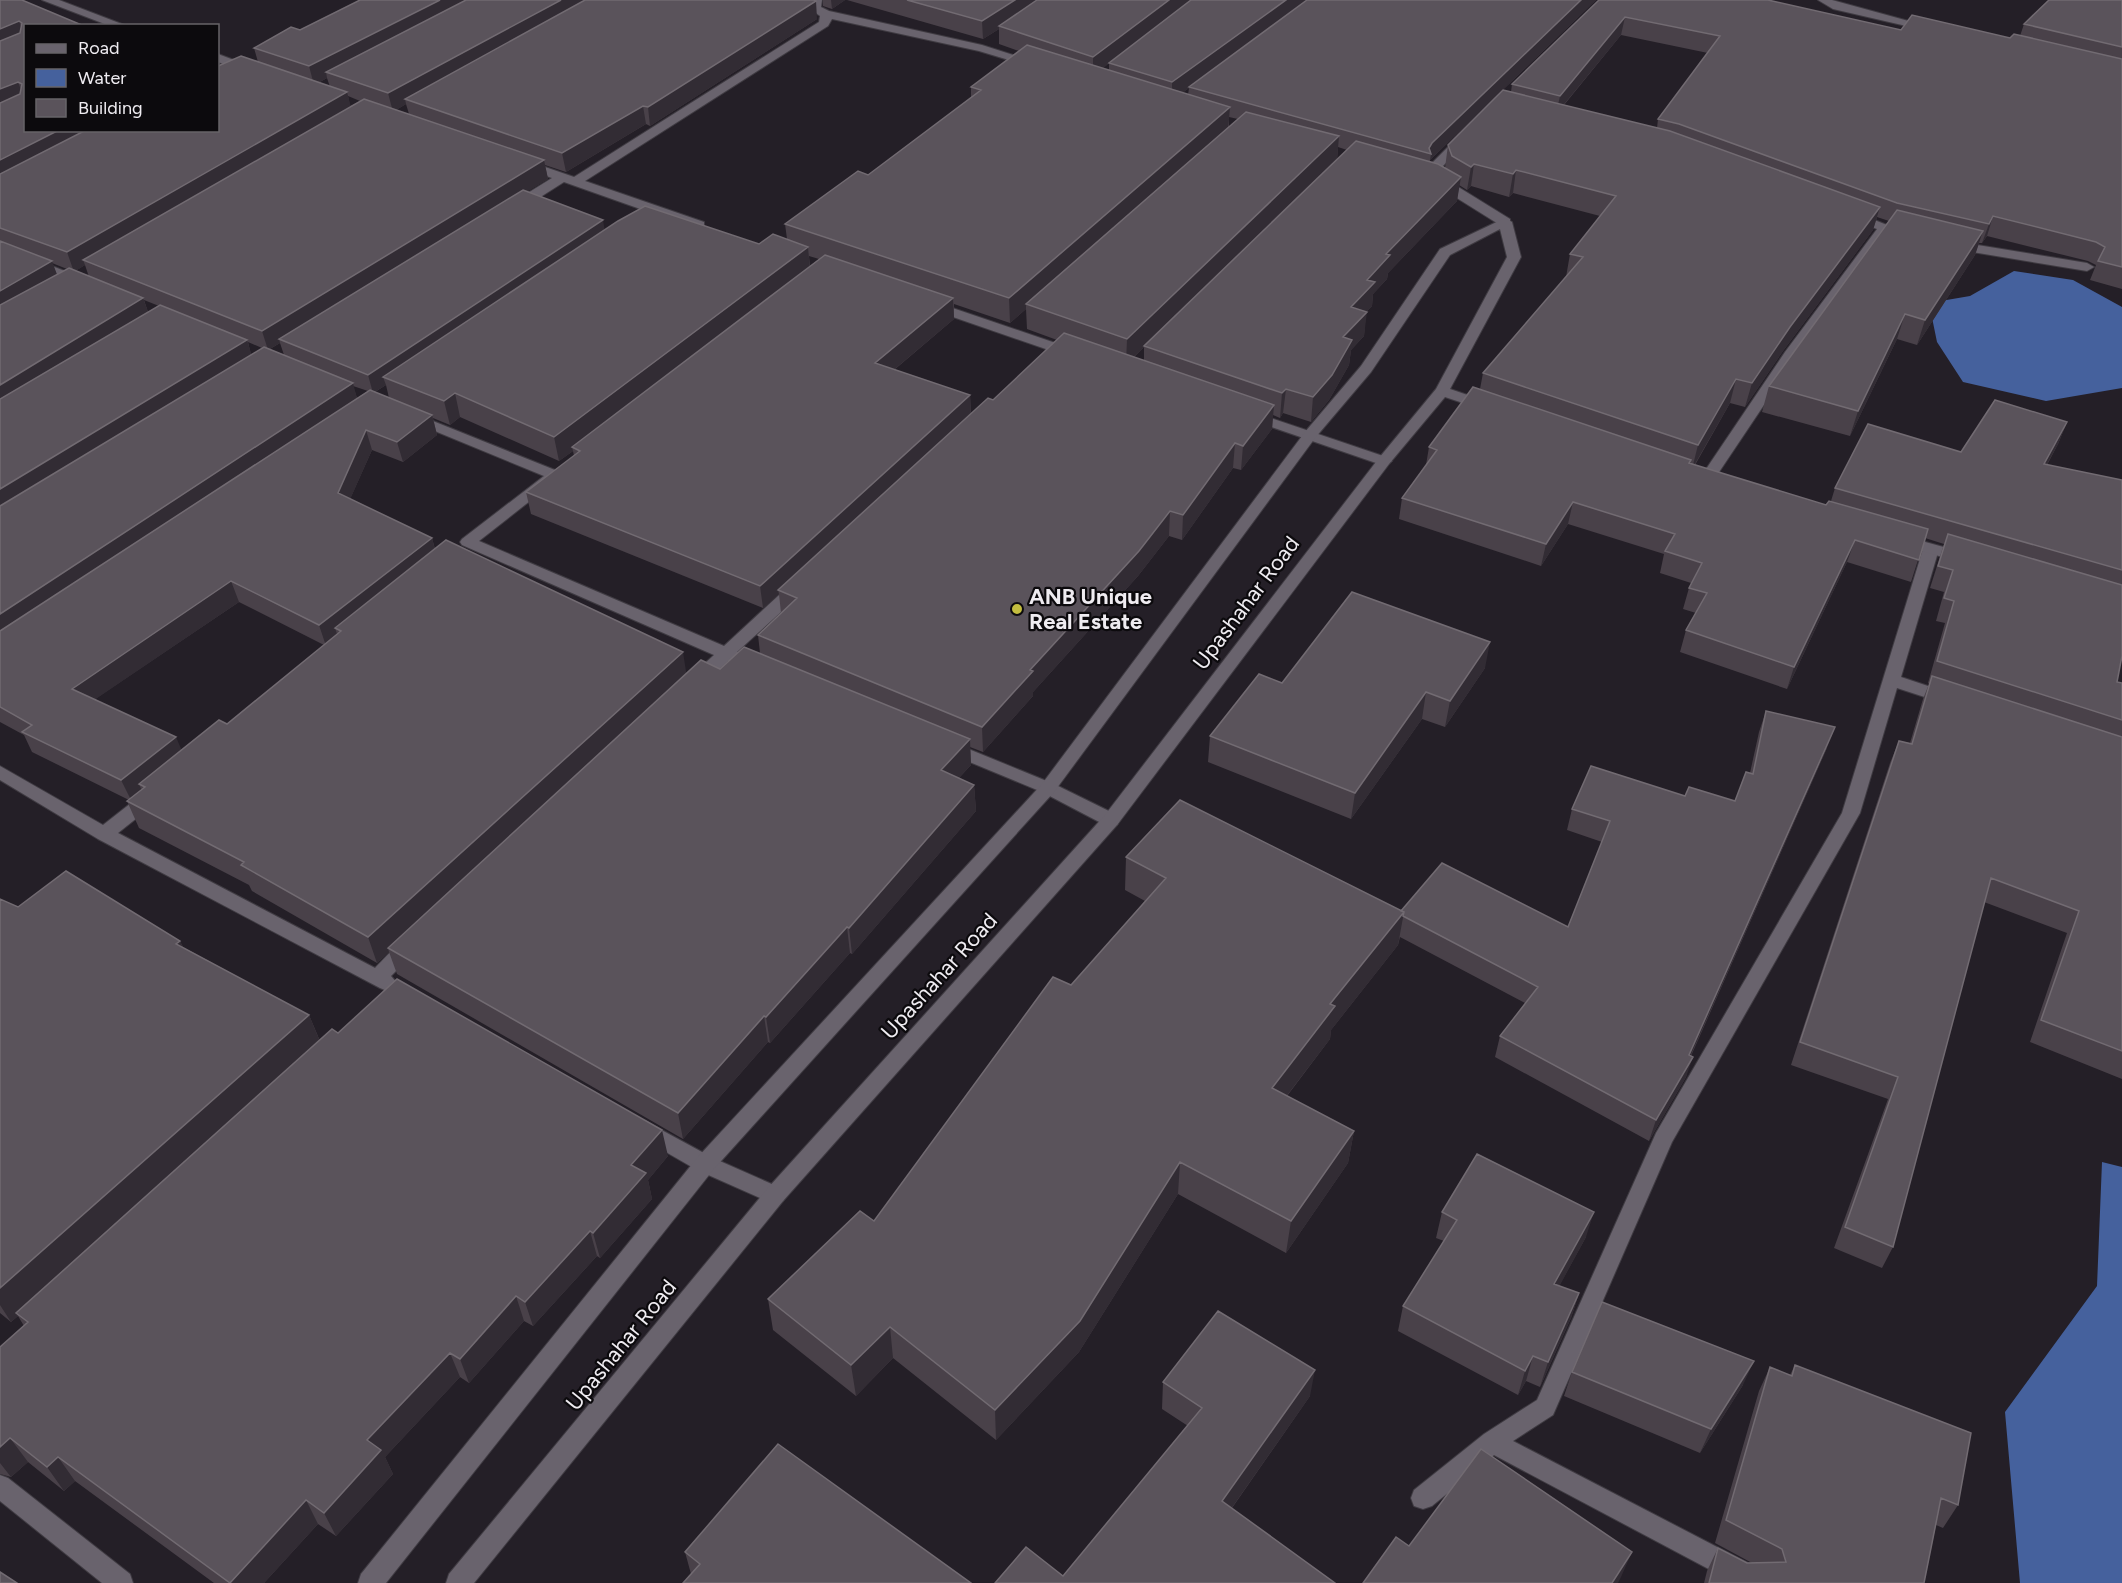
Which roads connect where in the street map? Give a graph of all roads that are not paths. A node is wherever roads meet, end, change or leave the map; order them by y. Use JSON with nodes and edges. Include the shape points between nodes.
{"nodes":[{"id":1,"x":48,"y":0,"type":"edge"},
{"id":2,"x":816,"y":0,"type":"edge"},
{"id":3,"x":1824,"y":0,"type":"edge"},
{"id":4,"x":825,"y":14,"type":"junction"},
{"id":5,"x":91,"y":15,"type":"junction"},
{"id":6,"x":75,"y":22,"type":"edge"},
{"id":7,"x":116,"y":24,"type":"edge"},
{"id":8,"x":1940,"y":31,"type":"edge"},
{"id":9,"x":1000,"y":36,"type":"edge"},
{"id":10,"x":982,"y":48,"type":"junction"},
{"id":11,"x":219,"y":58,"type":"edge"},
{"id":12,"x":244,"y":68,"type":"junction"},
{"id":13,"x":1050,"y":68,"type":"edge"},
{"id":14,"x":264,"y":75,"type":"edge"},
{"id":15,"x":226,"y":76,"type":"edge"},
{"id":16,"x":1474,"y":128,"type":"edge"},
{"id":17,"x":506,"y":158,"type":"edge"},
{"id":18,"x":569,"y":179,"type":"junction"},
{"id":19,"x":659,"y":211,"type":"junction"},
{"id":20,"x":1842,"y":211,"type":"edge"},
{"id":21,"x":502,"y":215,"type":"edge"},
{"id":22,"x":1505,"y":222,"type":"junction"},
{"id":23,"x":639,"y":224,"type":"edge"},
{"id":24,"x":714,"y":230,"type":"edge"},
{"id":25,"x":1937,"y":241,"type":"edge"},
{"id":26,"x":0,"y":249,"type":"edge"},
{"id":27,"x":2087,"y":267,"type":"dead end"},
{"id":28,"x":80,"y":277,"type":"junction"},
{"id":29,"x":95,"y":288,"type":"edge"},
{"id":30,"x":56,"y":291,"type":"edge"},
{"id":31,"x":923,"y":302,"type":"edge"},
{"id":32,"x":1056,"y":348,"type":"junction"},
{"id":33,"x":1087,"y":358,"type":"edge"},
{"id":34,"x":1038,"y":364,"type":"edge"},
{"id":35,"x":1442,"y":391,"type":"junction"},
{"id":36,"x":395,"y":410,"type":"edge"},
{"id":37,"x":1497,"y":410,"type":"edge"},
{"id":38,"x":1242,"y":412,"type":"edge"},
{"id":39,"x":1310,"y":435,"type":"junction"},
{"id":40,"x":1384,"y":461,"type":"junction"},
{"id":41,"x":1706,"y":481,"type":"edge"},
{"id":42,"x":1886,"y":536,"type":"edge"},
{"id":43,"x":1931,"y":549,"type":"junction"},
{"id":44,"x":1976,"y":562,"type":"edge"},
{"id":45,"x":812,"y":573,"type":"edge"},
{"id":46,"x":725,"y":654,"type":"junction"},
{"id":47,"x":768,"y":672,"type":"edge"},
{"id":48,"x":1892,"y":680,"type":"junction"},
{"id":49,"x":682,"y":694,"type":"edge"},
{"id":50,"x":1968,"y":705,"type":"edge"},
{"id":51,"x":930,"y":739,"type":"edge"},
{"id":52,"x":0,"y":772,"type":"edge"},
{"id":53,"x":1048,"y":788,"type":"junction"},
{"id":54,"x":160,"y":789,"type":"edge"},
{"id":55,"x":1111,"y":820,"type":"junction"},
{"id":56,"x":104,"y":834,"type":"junction"},
{"id":57,"x":421,"y":937,"type":"edge"},
{"id":58,"x":377,"y":978,"type":"junction"},
{"id":59,"x":381,"y":1005,"type":"edge"},
{"id":60,"x":633,"y":1123,"type":"edge"},
{"id":61,"x":705,"y":1164,"type":"junction"},
{"id":62,"x":775,"y":1195,"type":"junction"},
{"id":63,"x":1492,"y":1442,"type":"junction"},
{"id":64,"x":0,"y":1486,"type":"edge"},
{"id":65,"x":1423,"y":1498,"type":"dead end"},
{"id":66,"x":121,"y":1583,"type":"edge"},
{"id":67,"x":370,"y":1583,"type":"edge"},
{"id":68,"x":458,"y":1583,"type":"edge"},
{"id":69,"x":1760,"y":1583,"type":"edge"}],
"edges":[{"from":1,"to":5,"type":"street"},
{"from":2,"to":4,"type":"street","via":[[815,8]]},
{"from":3,"to":8,"type":"street","via":[[1837,7]]},
{"from":4,"to":10,"type":"street"},
{"from":4,"to":18,"type":"street","via":[[824,24]]},
{"from":5,"to":6,"type":"street"},
{"from":5,"to":7,"type":"street"},
{"from":9,"to":10,"type":"street"},
{"from":10,"to":13,"type":"street"},
{"from":11,"to":12,"type":"street"},
{"from":12,"to":14,"type":"street"},
{"from":12,"to":15,"type":"street"},
{"from":16,"to":22,"type":"street","via":[[1435,166],[1435,180]]},
{"from":17,"to":18,"type":"street"},
{"from":18,"to":19,"type":"street"},
{"from":18,"to":21,"type":"street"},
{"from":19,"to":23,"type":"street"},
{"from":19,"to":24,"type":"street"},
{"from":20,"to":41,"type":"street","via":[[1890,228],[1790,355]]},
{"from":22,"to":35,"type":"street","name":"Upashahar Road","via":[[1514,257]]},
{"from":22,"to":39,"type":"street","via":[[1445,252],[1366,369]]},
{"from":25,"to":27,"type":"street"},
{"from":26,"to":28,"type":"street"},
{"from":28,"to":29,"type":"street"},
{"from":28,"to":30,"type":"street"},
{"from":31,"to":32,"type":"street","via":[[1016,328]]},
{"from":32,"to":33,"type":"street"},
{"from":32,"to":34,"type":"street"},
{"from":35,"to":37,"type":"street"},
{"from":35,"to":40,"type":"street","name":"Upashahar Road"},
{"from":36,"to":46,"type":"street","via":[[560,472],[463,546]]},
{"from":38,"to":39,"type":"street"},
{"from":39,"to":40,"type":"street"},
{"from":39,"to":53,"type":"street"},
{"from":40,"to":55,"type":"street","name":"Upashahar Road"},
{"from":42,"to":43,"type":"street"},
{"from":43,"to":44,"type":"street"},
{"from":43,"to":48,"type":"street"},
{"from":45,"to":46,"type":"street"},
{"from":46,"to":47,"type":"street"},
{"from":46,"to":49,"type":"street"},
{"from":48,"to":50,"type":"street"},
{"from":48,"to":63,"type":"street","via":[[1851,813],[1663,1139],[1545,1407]]},
{"from":51,"to":53,"type":"street"},
{"from":52,"to":56,"type":"street"},
{"from":53,"to":55,"type":"street"},
{"from":53,"to":61,"type":"street"},
{"from":54,"to":56,"type":"street"},
{"from":55,"to":62,"type":"street","name":"Upashahar Road"},
{"from":56,"to":58,"type":"street"},
{"from":57,"to":58,"type":"street"},
{"from":58,"to":59,"type":"street","via":[[399,989]]},
{"from":60,"to":61,"type":"street"},
{"from":61,"to":62,"type":"street"},
{"from":61,"to":67,"type":"street"},
{"from":62,"to":68,"type":"street","name":"Upashahar Road"},
{"from":63,"to":65,"type":"street"},
{"from":63,"to":69,"type":"street"},
{"from":64,"to":66,"type":"street"}]}
